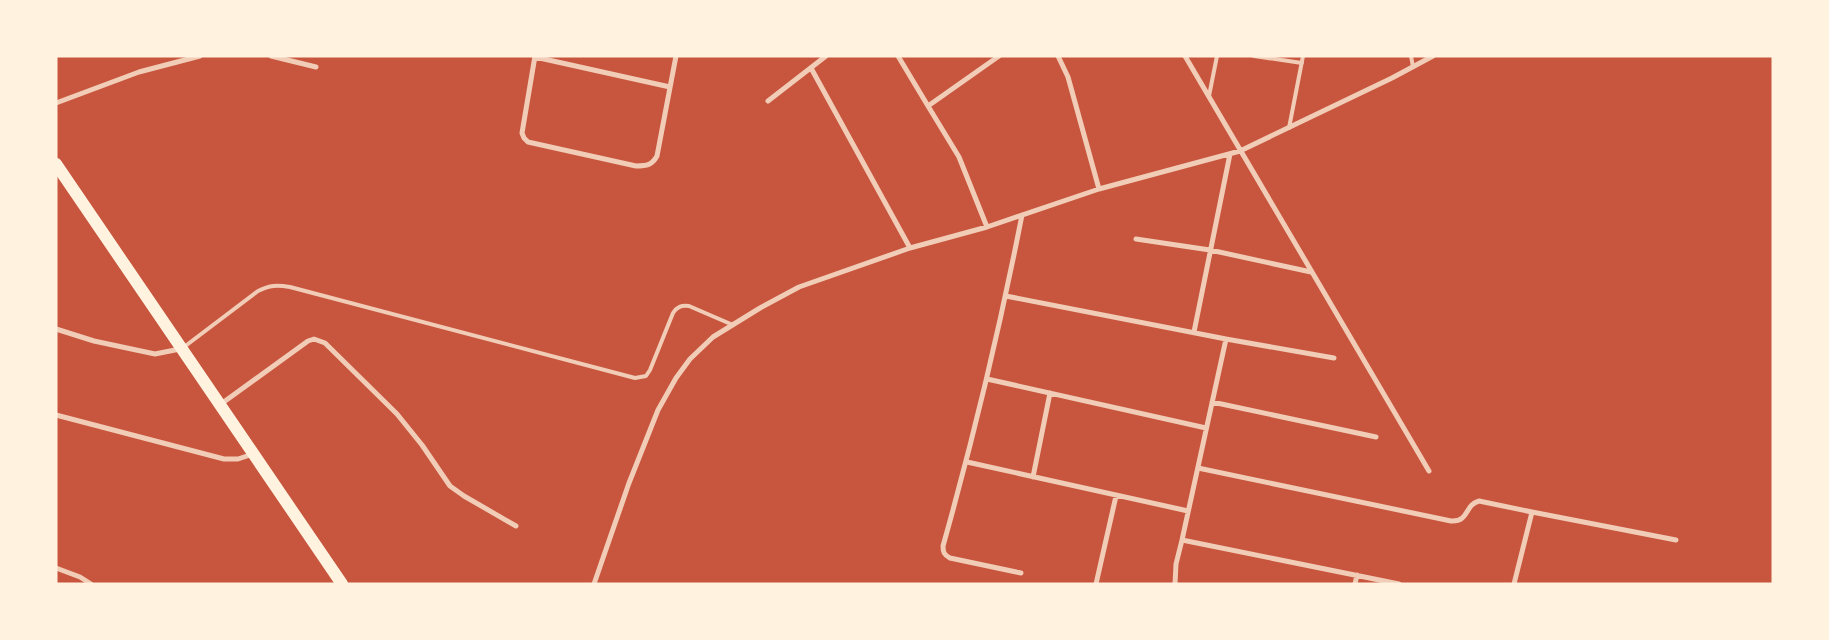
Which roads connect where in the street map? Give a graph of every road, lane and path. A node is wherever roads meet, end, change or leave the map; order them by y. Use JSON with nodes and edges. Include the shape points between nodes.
{"nodes":[{"id":1,"x":200,"y":56,"type":"edge"},
{"id":2,"x":271,"y":56,"type":"edge"},
{"id":3,"x":535,"y":56,"type":"edge"},
{"id":4,"x":676,"y":56,"type":"edge"},
{"id":5,"x":826,"y":56,"type":"edge"},
{"id":6,"x":898,"y":56,"type":"edge"},
{"id":7,"x":999,"y":56,"type":"edge"},
{"id":8,"x":1058,"y":56,"type":"edge"},
{"id":9,"x":1185,"y":56,"type":"edge"},
{"id":10,"x":1217,"y":56,"type":"edge"},
{"id":11,"x":1254,"y":56,"type":"edge"},
{"id":12,"x":1303,"y":56,"type":"edge"},
{"id":13,"x":1411,"y":56,"type":"edge"},
{"id":14,"x":1430,"y":57,"type":"edge"},
{"id":15,"x":1302,"y":63,"type":"junction"},
{"id":16,"x":316,"y":67,"type":"dead end"},
{"id":17,"x":1413,"y":67,"type":"junction"},
{"id":18,"x":811,"y":68,"type":"junction"},
{"id":19,"x":670,"y":87,"type":"junction"},
{"id":20,"x":1209,"y":96,"type":"junction"},
{"id":21,"x":768,"y":101,"type":"dead end"},
{"id":22,"x":56,"y":103,"type":"edge"},
{"id":23,"x":928,"y":106,"type":"junction"},
{"id":24,"x":1289,"y":128,"type":"junction"},
{"id":25,"x":1240,"y":151,"type":"junction"},
{"id":26,"x":1230,"y":154,"type":"junction"},
{"id":27,"x":56,"y":164,"type":"edge"},
{"id":28,"x":1099,"y":189,"type":"junction"},
{"id":29,"x":1022,"y":215,"type":"junction"},
{"id":30,"x":987,"y":227,"type":"junction"},
{"id":31,"x":1136,"y":240,"type":"dead end"},
{"id":32,"x":910,"y":248,"type":"junction"},
{"id":33,"x":1210,"y":250,"type":"junction"},
{"id":34,"x":1311,"y":272,"type":"junction"},
{"id":35,"x":1006,"y":296,"type":"junction"},
{"id":36,"x":733,"y":325,"type":"junction"},
{"id":37,"x":56,"y":329,"type":"edge"},
{"id":38,"x":1194,"y":332,"type":"junction"},
{"id":39,"x":1226,"y":338,"type":"junction"},
{"id":40,"x":182,"y":348,"type":"junction"},
{"id":41,"x":1334,"y":358,"type":"dead end"},
{"id":42,"x":987,"y":379,"type":"junction"},
{"id":43,"x":1050,"y":393,"type":"junction"},
{"id":44,"x":1212,"y":402,"type":"junction"},
{"id":45,"x":220,"y":405,"type":"junction"},
{"id":46,"x":56,"y":416,"type":"edge"},
{"id":47,"x":1206,"y":428,"type":"junction"},
{"id":48,"x":1376,"y":437,"type":"dead end"},
{"id":49,"x":254,"y":454,"type":"junction"},
{"id":50,"x":966,"y":462,"type":"junction"},
{"id":51,"x":1198,"y":468,"type":"junction"},
{"id":52,"x":1429,"y":470,"type":"dead end"},
{"id":53,"x":1033,"y":478,"type":"junction"},
{"id":54,"x":1116,"y":496,"type":"junction"},
{"id":55,"x":1188,"y":511,"type":"junction"},
{"id":56,"x":1532,"y":512,"type":"junction"},
{"id":57,"x":516,"y":526,"type":"dead end"},
{"id":58,"x":1182,"y":540,"type":"junction"},
{"id":59,"x":1676,"y":540,"type":"dead end"},
{"id":60,"x":56,"y":568,"type":"edge"},
{"id":61,"x":1021,"y":573,"type":"dead end"},
{"id":62,"x":1357,"y":575,"type":"junction"},
{"id":63,"x":90,"y":584,"type":"edge"},
{"id":64,"x":342,"y":584,"type":"edge"},
{"id":65,"x":594,"y":584,"type":"edge"},
{"id":66,"x":1096,"y":584,"type":"edge"},
{"id":67,"x":1174,"y":584,"type":"edge"},
{"id":68,"x":1355,"y":584,"type":"edge"},
{"id":69,"x":1399,"y":584,"type":"edge"},
{"id":70,"x":1514,"y":584,"type":"edge"}],
"edges":[{"from":1,"to":22,"type":"street","via":[[139,72]]},
{"from":2,"to":16,"type":"street"},
{"from":3,"to":19,"type":"street"},
{"from":3,"to":19,"type":"street","via":[[522,132],[528,142],[647,166],[657,156]]},
{"from":4,"to":19,"type":"street"},
{"from":5,"to":18,"type":"street"},
{"from":6,"to":23,"type":"street"},
{"from":7,"to":23,"type":"street"},
{"from":8,"to":28,"type":"street","via":[[1068,77]]},
{"from":9,"to":20,"type":"street"},
{"from":10,"to":20,"type":"lane"},
{"from":11,"to":15,"type":"lane"},
{"from":12,"to":15,"type":"lane"},
{"from":13,"to":17,"type":"lane"},
{"from":14,"to":17,"type":"street"},
{"from":15,"to":24,"type":"lane"},
{"from":17,"to":24,"type":"street"},
{"from":18,"to":21,"type":"street"},
{"from":18,"to":32,"type":"street"},
{"from":20,"to":25,"type":"street"},
{"from":23,"to":30,"type":"street","via":[[960,157]]},
{"from":24,"to":25,"type":"street"},
{"from":25,"to":26,"type":"street"},
{"from":25,"to":34,"type":"street"},
{"from":26,"to":28,"type":"street"},
{"from":26,"to":33,"type":"street"},
{"from":27,"to":40,"type":"main road"},
{"from":28,"to":29,"type":"street"},
{"from":29,"to":30,"type":"street"},
{"from":29,"to":35,"type":"street"},
{"from":30,"to":32,"type":"street"},
{"from":31,"to":33,"type":"street"},
{"from":32,"to":36,"type":"street","via":[[799,287]]},
{"from":33,"to":34,"type":"street"},
{"from":33,"to":38,"type":"street"},
{"from":34,"to":52,"type":"street"},
{"from":35,"to":38,"type":"street"},
{"from":35,"to":42,"type":"street"},
{"from":36,"to":40,"type":"lane","via":[[682,305],[673,313],[650,370],[646,376],[635,378],[276,285],[258,291]]},
{"from":36,"to":65,"type":"street","via":[[713,337],[690,359],[658,410]]},
{"from":37,"to":40,"type":"street","via":[[155,354]]},
{"from":38,"to":39,"type":"street"},
{"from":39,"to":41,"type":"street"},
{"from":39,"to":44,"type":"street"},
{"from":40,"to":45,"type":"main road"},
{"from":42,"to":43,"type":"street"},
{"from":42,"to":50,"type":"street"},
{"from":43,"to":47,"type":"street"},
{"from":43,"to":53,"type":"street"},
{"from":44,"to":47,"type":"street"},
{"from":44,"to":48,"type":"street"},
{"from":45,"to":49,"type":"main road"},
{"from":45,"to":57,"type":"street","via":[[308,341],[319,340],[396,414],[450,486]]},
{"from":46,"to":49,"type":"street","via":[[224,459]]},
{"from":47,"to":51,"type":"street"},
{"from":49,"to":64,"type":"main road"},
{"from":50,"to":53,"type":"street"},
{"from":50,"to":61,"type":"street","via":[[943,552],[950,558]]},
{"from":51,"to":55,"type":"street"},
{"from":51,"to":56,"type":"street","via":[[1451,521],[1460,520],[1472,504],[1479,501]]},
{"from":53,"to":54,"type":"street"},
{"from":54,"to":55,"type":"street"},
{"from":54,"to":66,"type":"street"},
{"from":55,"to":58,"type":"street"},
{"from":56,"to":59,"type":"street"},
{"from":56,"to":70,"type":"street"},
{"from":58,"to":62,"type":"street"},
{"from":58,"to":67,"type":"street"},
{"from":60,"to":63,"type":"street"},
{"from":62,"to":68,"type":"street"},
{"from":62,"to":69,"type":"street"}]}
